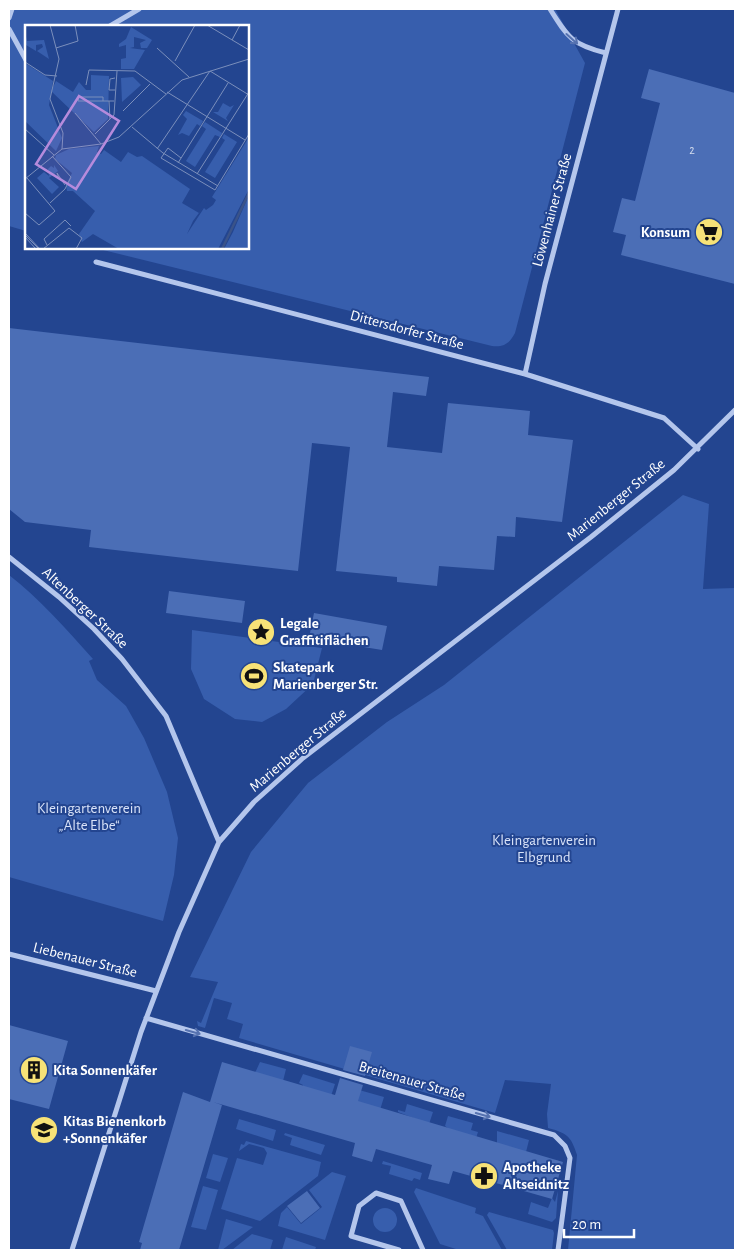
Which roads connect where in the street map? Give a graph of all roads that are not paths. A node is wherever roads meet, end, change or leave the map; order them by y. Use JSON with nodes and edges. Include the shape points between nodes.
{"nodes":[{"id":1,"x":12,"y":9,"type":"edge"},
{"id":2,"x":139,"y":9,"type":"edge"},
{"id":3,"x":550,"y":9,"type":"edge"},
{"id":4,"x":618,"y":9,"type":"edge"},
{"id":5,"x":9,"y":18,"type":"edge"},
{"id":6,"x":112,"y":25,"type":"edge"},
{"id":7,"x":9,"y":30,"type":"edge"},
{"id":8,"x":606,"y":53,"type":"junction"},
{"id":9,"x":25,"y":58,"type":"edge"},
{"id":10,"x":96,"y":262,"type":"dead end"},
{"id":11,"x":524,"y":374,"type":"junction"},
{"id":12,"x":735,"y":410,"type":"edge"},
{"id":13,"x":698,"y":449,"type":"junction"},
{"id":14,"x":9,"y":557,"type":"edge"},
{"id":15,"x":219,"y":842,"type":"junction"},
{"id":16,"x":9,"y":954,"type":"edge"},
{"id":17,"x":156,"y":990,"type":"junction"},
{"id":18,"x":146,"y":1018,"type":"junction"},
{"id":19,"x":72,"y":1250,"type":"edge"},
{"id":20,"x":399,"y":1250,"type":"edge"},
{"id":21,"x":424,"y":1250,"type":"edge"},
{"id":22,"x":558,"y":1250,"type":"edge"}],
"edges":[{"from":1,"to":5,"type":"street"},
{"from":2,"to":6,"type":"street"},
{"from":3,"to":8,"type":"street","one_way":true,"via":[[562,29],[576,43]]},
{"from":4,"to":8,"type":"street","name":"Löwenhainer Straße"},
{"from":7,"to":9,"type":"street"},
{"from":8,"to":11,"type":"street","name":"Löwenhainer Straße"},
{"from":10,"to":11,"type":"street","name":"Dittersdorfer Straße"},
{"from":11,"to":13,"type":"street","name":"Dittersdorfer Straße","via":[[664,418]]},
{"from":12,"to":13,"type":"street","name":"Marienberger Straße"},
{"from":13,"to":15,"type":"street","name":"Marienberger Straße","via":[[591,537],[303,758],[254,802]]},
{"from":14,"to":15,"type":"street","name":"Altenberger Straße","via":[[94,629],[166,716]]},
{"from":15,"to":17,"type":"street","name":"Marienberger Straße"},
{"from":16,"to":17,"type":"street","name":"Liebenauer Straße"},
{"from":17,"to":18,"type":"street","name":"Marienberger Straße"},
{"from":18,"to":19,"type":"street","name":"Marienberger Straße"},
{"from":18,"to":22,"type":"street","name":"Breitenauer Straße","one_way":true,"via":[[554,1135],[565,1146],[570,1158]]},
{"from":20,"to":21,"type":"street","via":[[351,1236],[359,1206],[376,1193],[401,1201]]}]}
